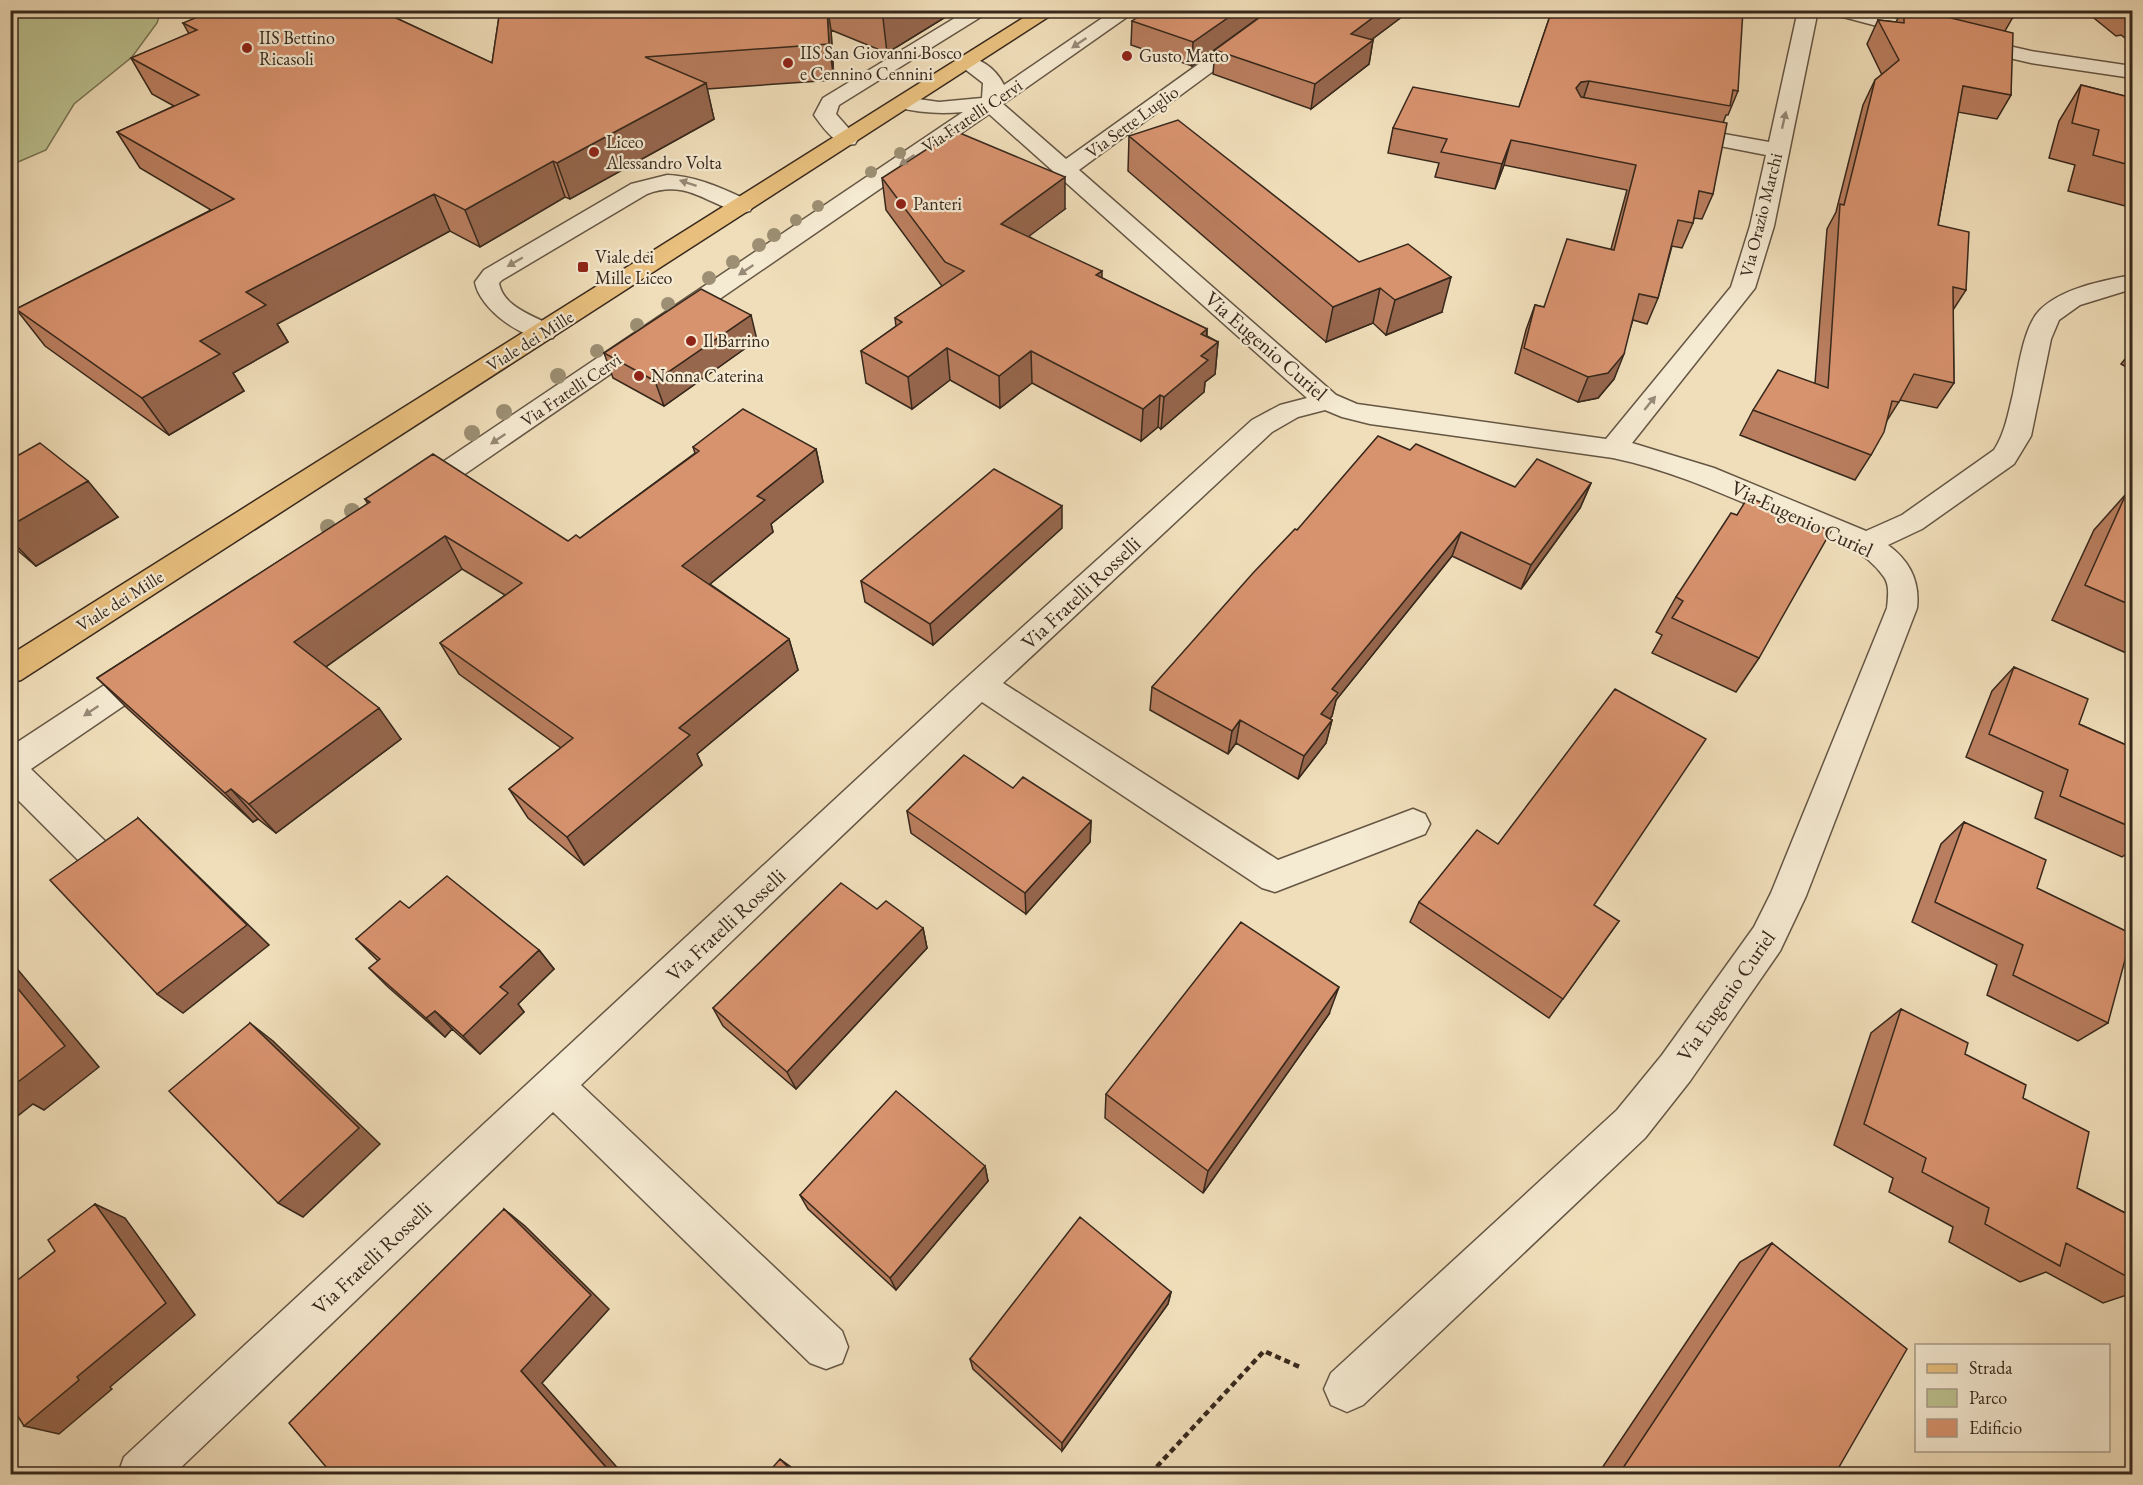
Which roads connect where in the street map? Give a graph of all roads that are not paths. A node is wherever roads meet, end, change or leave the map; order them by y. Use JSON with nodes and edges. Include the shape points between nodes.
{"nodes":[{"id":1,"x":983,"y":10,"type":"edge"},
{"id":2,"x":1050,"y":10,"type":"edge"},
{"id":3,"x":1128,"y":10,"type":"edge"},
{"id":4,"x":1287,"y":10,"type":"edge"},
{"id":5,"x":1809,"y":10,"type":"edge"},
{"id":6,"x":1839,"y":10,"type":"edge"},
{"id":7,"x":967,"y":63,"type":"junction"},
{"id":8,"x":2133,"y":72,"type":"edge"},
{"id":9,"x":904,"y":103,"type":"junction"},
{"id":10,"x":990,"y":104,"type":"junction"},
{"id":11,"x":1660,"y":128,"type":"edge"},
{"id":12,"x":847,"y":139,"type":"junction"},
{"id":13,"x":1777,"y":150,"type":"junction"},
{"id":14,"x":1065,"y":170,"type":"junction"},
{"id":15,"x":742,"y":206,"type":"junction"},
{"id":16,"x":2133,"y":282,"type":"edge"},
{"id":17,"x":544,"y":332,"type":"junction"},
{"id":18,"x":1327,"y":401,"type":"junction"},
{"id":19,"x":1613,"y":448,"type":"junction"},
{"id":20,"x":398,"y":506,"type":"edge"},
{"id":21,"x":1865,"y":544,"type":"junction"},
{"id":22,"x":170,"y":658,"type":"edge"},
{"id":23,"x":10,"y":671,"type":"edge"},
{"id":24,"x":981,"y":685,"type":"junction"},
{"id":25,"x":10,"y":765,"type":"edge"},
{"id":26,"x":10,"y":770,"type":"edge"},
{"id":27,"x":1413,"y":824,"type":"dead end"},
{"id":28,"x":93,"y":852,"type":"edge"},
{"id":29,"x":554,"y":1086,"type":"junction"},
{"id":30,"x":826,"y":1347,"type":"dead end"},
{"id":31,"x":1347,"y":1389,"type":"road end"},
{"id":32,"x":141,"y":1474,"type":"edge"}],
"edges":[{"from":1,"to":12,"type":"street","via":[[830,102],[825,115]]},
{"from":2,"to":7,"type":"main road","name":"Viale dei Mille"},
{"from":3,"to":10,"type":"street","name":"Via Fratelli Cervi","one_way":true},
{"from":4,"to":14,"type":"street","name":"Via Sette Luglio"},
{"from":13,"to":5,"type":"street","name":"Via Orazio Marchi","one_way":true},
{"from":6,"to":8,"type":"street","via":[[2031,57]]},
{"from":7,"to":9,"type":"main road","name":"Viale dei Mille"},
{"from":7,"to":10,"type":"street","via":[[993,81]]},
{"from":9,"to":10,"type":"street","via":[[939,108]]},
{"from":9,"to":12,"type":"main road","name":"Viale dei Mille"},
{"from":10,"to":14,"type":"street","name":"Via Eugenio Curiel"},
{"from":10,"to":20,"type":"street","name":"Via Fratelli Cervi","one_way":true},
{"from":11,"to":13,"type":"street"},
{"from":12,"to":15,"type":"main road","name":"Viale dei Mille"},
{"from":19,"to":13,"type":"street","name":"Via Orazio Marchi","one_way":true,"via":[[1743,288]]},
{"from":14,"to":18,"type":"street","name":"Via Eugenio Curiel"},
{"from":15,"to":17,"type":"main road","name":"Viale dei Mille"},
{"from":15,"to":17,"type":"street","one_way":true,"via":[[688,182],[656,182],[493,275],[487,282],[489,295]]},
{"from":16,"to":21,"type":"street","via":[[2078,297],[2048,316],[2038,339],[2017,436],[2004,457],[1912,522]]},
{"from":17,"to":23,"type":"main road","name":"Viale dei Mille"},
{"from":18,"to":19,"type":"street","name":"Via Eugenio Curiel","via":[[1351,411],[1404,420]]},
{"from":18,"to":24,"type":"street","name":"Via Fratelli Rosselli","via":[[1289,411],[1262,426]]},
{"from":19,"to":21,"type":"street","name":"Via Eugenio Curiel","via":[[1685,467]]},
{"from":21,"to":31,"type":"street","name":"Via Eugenio Curiel","via":[[1900,576],[1902,608],[1788,896],[1767,939],[1676,1068],[1631,1124]]},
{"from":22,"to":25,"type":"street","one_way":true},
{"from":24,"to":27,"type":"street","via":[[1275,877]]},
{"from":24,"to":29,"type":"street","name":"Via Fratelli Rosselli"},
{"from":26,"to":28,"type":"street"},
{"from":29,"to":30,"type":"street"},
{"from":29,"to":32,"type":"street","name":"Via Fratelli Rosselli"}]}
